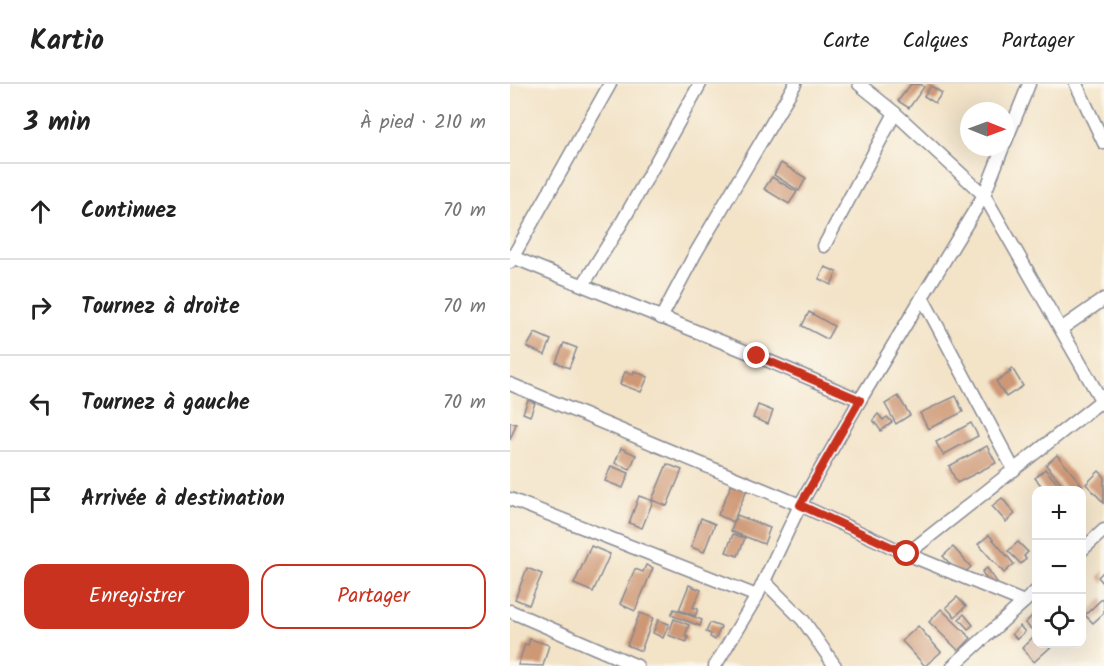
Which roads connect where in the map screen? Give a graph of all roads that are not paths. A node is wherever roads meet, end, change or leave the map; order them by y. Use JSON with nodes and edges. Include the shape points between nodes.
{"nodes":[{"id":1,"x":610,"y":84,"type":"edge"},
{"id":2,"x":700,"y":84,"type":"edge"},
{"id":3,"x":795,"y":84,"type":"edge"},
{"id":4,"x":859,"y":84,"type":"edge"},
{"id":5,"x":1029,"y":84,"type":"edge"},
{"id":6,"x":1076,"y":84,"type":"edge"},
{"id":7,"x":895,"y":113,"type":"junction"},
{"id":8,"x":1014,"y":120,"type":"edge"},
{"id":9,"x":1104,"y":143,"type":"edge"},
{"id":10,"x":999,"y":156,"type":"edge"},
{"id":11,"x":984,"y":195,"type":"junction"},
{"id":12,"x":824,"y":246,"type":"dead end"},
{"id":13,"x":511,"y":258,"type":"edge"},
{"id":14,"x":583,"y":285,"type":"junction"},
{"id":15,"x":922,"y":297,"type":"junction"},
{"id":16,"x":1104,"y":299,"type":"edge"},
{"id":17,"x":661,"y":318,"type":"junction"},
{"id":18,"x":1061,"y":328,"type":"junction"},
{"id":19,"x":510,"y":384,"type":"edge"},
{"id":20,"x":860,"y":400,"type":"junction"},
{"id":21,"x":1103,"y":403,"type":"edge"},
{"id":22,"x":1014,"y":470,"type":"junction"},
{"id":23,"x":510,"y":499,"type":"edge"},
{"id":24,"x":800,"y":505,"type":"junction"},
{"id":25,"x":1104,"y":530,"type":"edge"},
{"id":26,"x":1086,"y":546,"type":"edge"},
{"id":27,"x":907,"y":554,"type":"junction"},
{"id":28,"x":764,"y":581,"type":"junction"},
{"id":29,"x":1033,"y":594,"type":"edge"},
{"id":30,"x":757,"y":596,"type":"junction"},
{"id":31,"x":1024,"y":602,"type":"junction"},
{"id":32,"x":510,"y":611,"type":"edge"},
{"id":33,"x":637,"y":666,"type":"edge"},
{"id":34,"x":715,"y":666,"type":"edge"},
{"id":35,"x":835,"y":666,"type":"edge"},
{"id":36,"x":953,"y":666,"type":"edge"}],
"edges":[{"from":1,"to":13,"type":"street"},
{"from":2,"to":14,"type":"street"},
{"from":3,"to":17,"type":"street","via":[[694,254]]},
{"from":4,"to":7,"type":"street"},
{"from":5,"to":8,"type":"street"},
{"from":6,"to":9,"type":"street"},
{"from":7,"to":11,"type":"street"},
{"from":7,"to":12,"type":"street"},
{"from":10,"to":11,"type":"street"},
{"from":11,"to":15,"type":"street"},
{"from":11,"to":18,"type":"street"},
{"from":13,"to":14,"type":"street"},
{"from":14,"to":17,"type":"street"},
{"from":15,"to":20,"type":"street"},
{"from":15,"to":22,"type":"street"},
{"from":16,"to":18,"type":"street"},
{"from":17,"to":20,"type":"street"},
{"from":18,"to":21,"type":"street"},
{"from":19,"to":24,"type":"street"},
{"from":20,"to":24,"type":"street"},
{"from":21,"to":22,"type":"street"},
{"from":22,"to":27,"type":"street"},
{"from":23,"to":30,"type":"street"},
{"from":24,"to":27,"type":"street"},
{"from":24,"to":28,"type":"street"},
{"from":25,"to":26,"type":"street"},
{"from":27,"to":31,"type":"street"},
{"from":28,"to":30,"type":"street"},
{"from":28,"to":35,"type":"street","via":[[803,620]]},
{"from":29,"to":31,"type":"street"},
{"from":30,"to":34,"type":"street"},
{"from":31,"to":36,"type":"street"},
{"from":32,"to":33,"type":"street"}]}
